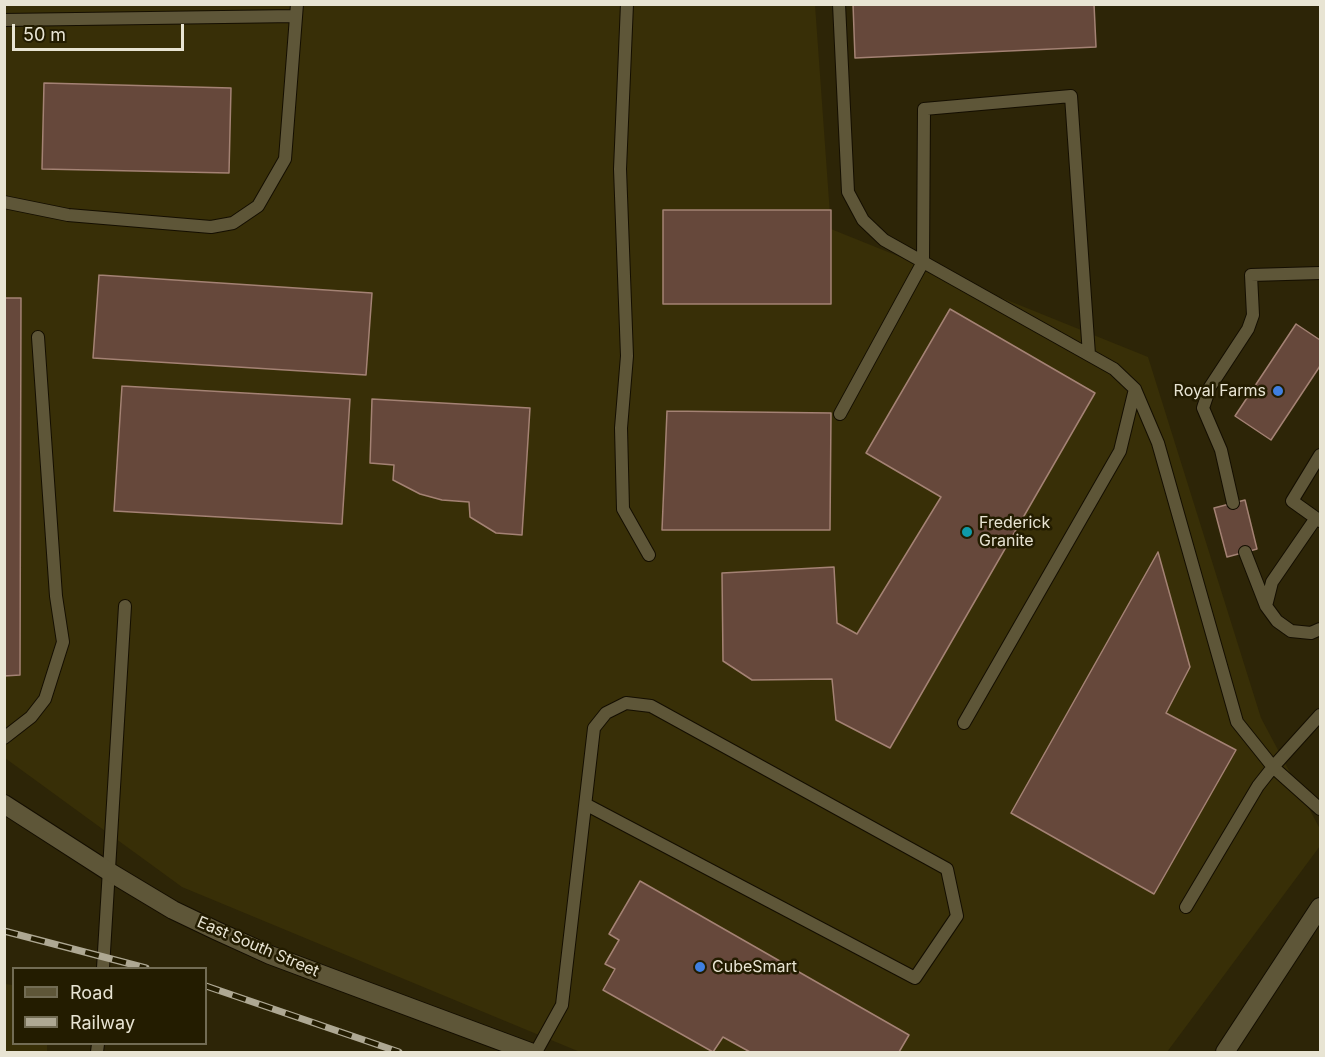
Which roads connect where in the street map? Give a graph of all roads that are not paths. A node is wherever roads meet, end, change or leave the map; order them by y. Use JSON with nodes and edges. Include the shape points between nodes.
{"nodes":[{"id":1,"x":627,"y":4,"type":"edge"},
{"id":2,"x":839,"y":4,"type":"edge"},
{"id":3,"x":296,"y":10,"type":"edge"},
{"id":4,"x":4,"y":20,"type":"edge"},
{"id":5,"x":4,"y":202,"type":"edge"},
{"id":6,"x":923,"y":262,"type":"junction"},
{"id":7,"x":1320,"y":273,"type":"edge"},
{"id":8,"x":38,"y":337,"type":"dead end"},
{"id":9,"x":1089,"y":355,"type":"junction"},
{"id":10,"x":1135,"y":389,"type":"junction"},
{"id":11,"x":840,"y":414,"type":"dead end"},
{"id":12,"x":1320,"y":455,"type":"edge"},
{"id":13,"x":1233,"y":503,"type":"dead end"},
{"id":14,"x":1318,"y":520,"type":"edge"},
{"id":15,"x":1245,"y":552,"type":"dead end"},
{"id":16,"x":649,"y":555,"type":"dead end"},
{"id":17,"x":125,"y":606,"type":"dead end"},
{"id":18,"x":1266,"y":606,"type":"junction"},
{"id":19,"x":1320,"y":629,"type":"edge"},
{"id":20,"x":1320,"y":715,"type":"edge"},
{"id":21,"x":963,"y":723,"type":"dead end"},
{"id":22,"x":4,"y":738,"type":"edge"},
{"id":23,"x":1273,"y":767,"type":"junction"},
{"id":24,"x":4,"y":804,"type":"edge"},
{"id":25,"x":587,"y":805,"type":"junction"},
{"id":26,"x":1320,"y":809,"type":"edge"},
{"id":27,"x":108,"y":871,"type":"junction"},
{"id":28,"x":1186,"y":907,"type":"dead end"},
{"id":29,"x":1320,"y":907,"type":"edge"},
{"id":30,"x":103,"y":967,"type":"edge"},
{"id":31,"x":530,"y":1053,"type":"edge"},
{"id":32,"x":536,"y":1053,"type":"edge"},
{"id":33,"x":1225,"y":1053,"type":"edge"}],
"edges":[{"from":1,"to":16,"type":"lane","via":[[620,169],[627,356],[621,428],[623,509]]},
{"from":2,"to":6,"type":"lane","via":[[848,192],[863,220],[884,240]]},
{"from":3,"to":4,"type":"lane"},
{"from":3,"to":5,"type":"lane","via":[[285,159],[258,206],[234,223],[211,227],[68,215]]},
{"from":6,"to":9,"type":"lane"},
{"from":6,"to":9,"type":"lane","via":[[924,109],[1071,96]]},
{"from":6,"to":11,"type":"lane"},
{"from":7,"to":13,"type":"lane","via":[[1251,275],[1253,315],[1248,329],[1210,387],[1203,408],[1221,450]]},
{"from":8,"to":22,"type":"lane","via":[[56,596],[63,642],[45,699],[31,717]]},
{"from":9,"to":10,"type":"lane","via":[[1114,369]]},
{"from":10,"to":21,"type":"lane","via":[[1120,452]]},
{"from":10,"to":23,"type":"lane","via":[[1158,443],[1237,722]]},
{"from":12,"to":14,"type":"lane","via":[[1292,501]]},
{"from":14,"to":18,"type":"lane","via":[[1272,582]]},
{"from":15,"to":18,"type":"lane"},
{"from":17,"to":27,"type":"lane"},
{"from":18,"to":19,"type":"lane","via":[[1291,631],[1311,633]]},
{"from":20,"to":23,"type":"lane"},
{"from":23,"to":26,"type":"lane"},
{"from":23,"to":28,"type":"lane"},
{"from":24,"to":27,"type":"main road","name":"East South Street"},
{"from":25,"to":25,"type":"lane","via":[[915,978],[957,916],[947,869],[651,706],[626,703],[606,713],[594,728]]},
{"from":25,"to":32,"type":"lane","via":[[562,1005]]},
{"from":27,"to":30,"type":"lane"},
{"from":27,"to":31,"type":"main road","name":"East South Street","via":[[173,910],[270,955]]},
{"from":29,"to":33,"type":"main road"}]}
